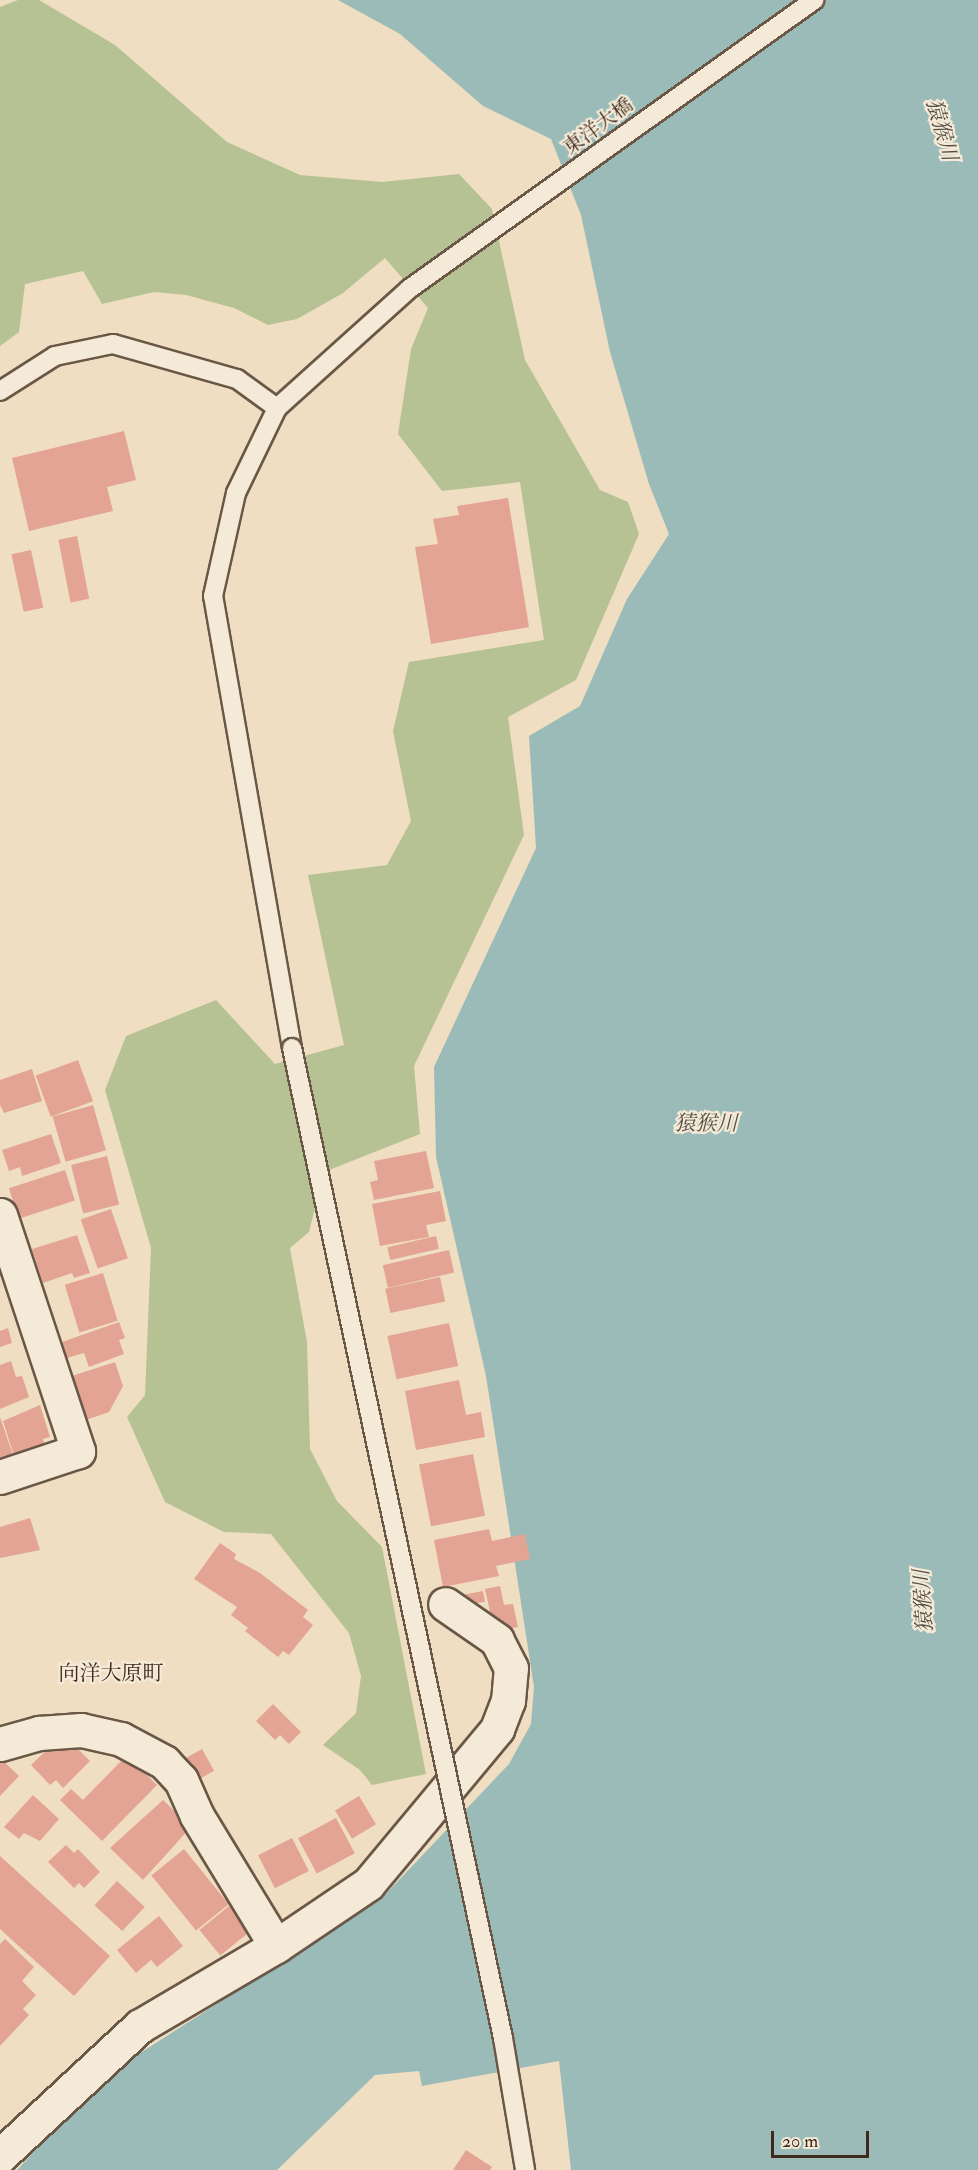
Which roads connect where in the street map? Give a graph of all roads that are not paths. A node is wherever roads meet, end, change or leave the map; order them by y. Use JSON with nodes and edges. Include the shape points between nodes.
{"nodes":[{"id":1,"x":814,"y":0,"type":"edge"},
{"id":2,"x":0,"y":391,"type":"edge"},
{"id":3,"x":277,"y":408,"type":"junction"},
{"id":4,"x":0,"y":1215,"type":"edge"},
{"id":5,"x":0,"y":1477,"type":"edge"},
{"id":6,"x":445,"y":1604,"type":"dead end"},
{"id":7,"x":0,"y":1744,"type":"edge"},
{"id":8,"x":276,"y":1946,"type":"junction"},
{"id":9,"x":0,"y":2156,"type":"edge"},
{"id":10,"x":525,"y":2170,"type":"edge"}],
"edges":[{"from":1,"to":3,"type":"lane","name":"東洋大橋","via":[[409,290]]},
{"from":2,"to":3,"type":"lane","via":[[55,356],[113,344],[237,380]]},
{"from":3,"to":10,"type":"lane","bridge":true,"via":[[236,493],[213,596],[292,1048],[503,2038]]},
{"from":4,"to":5,"type":"street","via":[[78,1451]]},
{"from":6,"to":8,"type":"street","via":[[497,1640],[511,1668],[508,1701],[497,1729],[368,1884]]},
{"from":7,"to":8,"type":"street","via":[[39,1733],[81,1730],[121,1739],[164,1762],[181,1780],[198,1816]]},
{"from":8,"to":9,"type":"street","via":[[140,2026]]}]}
